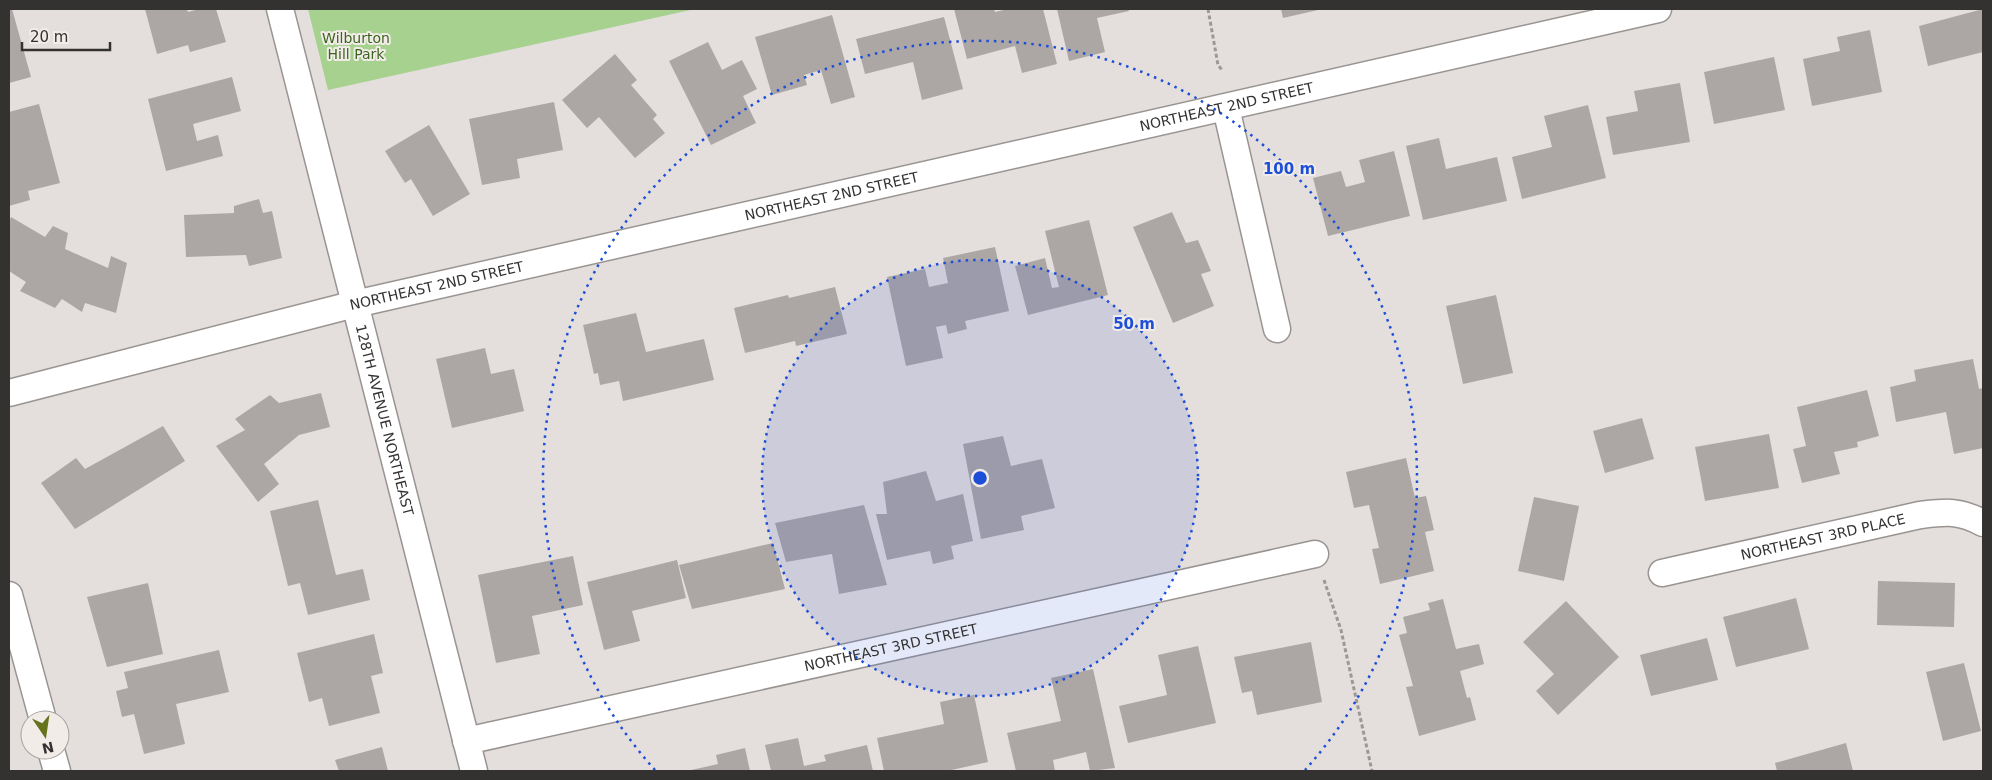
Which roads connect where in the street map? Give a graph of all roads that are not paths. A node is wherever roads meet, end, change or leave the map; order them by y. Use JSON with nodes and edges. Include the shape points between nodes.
{"nodes":[{"id":1,"x":280,"y":9,"type":"edge"},
{"id":2,"x":1658,"y":9,"type":"edge"},
{"id":3,"x":1226,"y":108,"type":"junction"},
{"id":4,"x":355,"y":304,"type":"junction"},
{"id":5,"x":1277,"y":329,"type":"dead end"},
{"id":6,"x":9,"y":393,"type":"edge"},
{"id":7,"x":1983,"y":523,"type":"edge"},
{"id":8,"x":1315,"y":554,"type":"road end"},
{"id":9,"x":1662,"y":573,"type":"dead end"},
{"id":10,"x":9,"y":595,"type":"edge"},
{"id":11,"x":40,"y":710,"type":"edge"},
{"id":12,"x":466,"y":741,"type":"junction"},
{"id":13,"x":474,"y":771,"type":"edge"}],
"edges":[{"from":1,"to":4,"type":"street","name":"128TH AVENUE NORTHEAST"},
{"from":2,"to":3,"type":"street","name":"NORTHEAST 2ND STREET"},
{"from":3,"to":4,"type":"street","name":"NORTHEAST 2ND STREET"},
{"from":3,"to":5,"type":"street"},
{"from":4,"to":6,"type":"street","name":"NORTHEAST 2ND STREET"},
{"from":4,"to":12,"type":"street","name":"128TH AVENUE NORTHEAST"},
{"from":7,"to":9,"type":"street","name":"NORTHEAST 3RD PLACE","via":[[1964,514],[1945,512]]},
{"from":8,"to":12,"type":"street","name":"NORTHEAST 3RD STREET"},
{"from":10,"to":11,"type":"street"},
{"from":12,"to":13,"type":"street","name":"128TH AVENUE NORTHEAST"}]}
